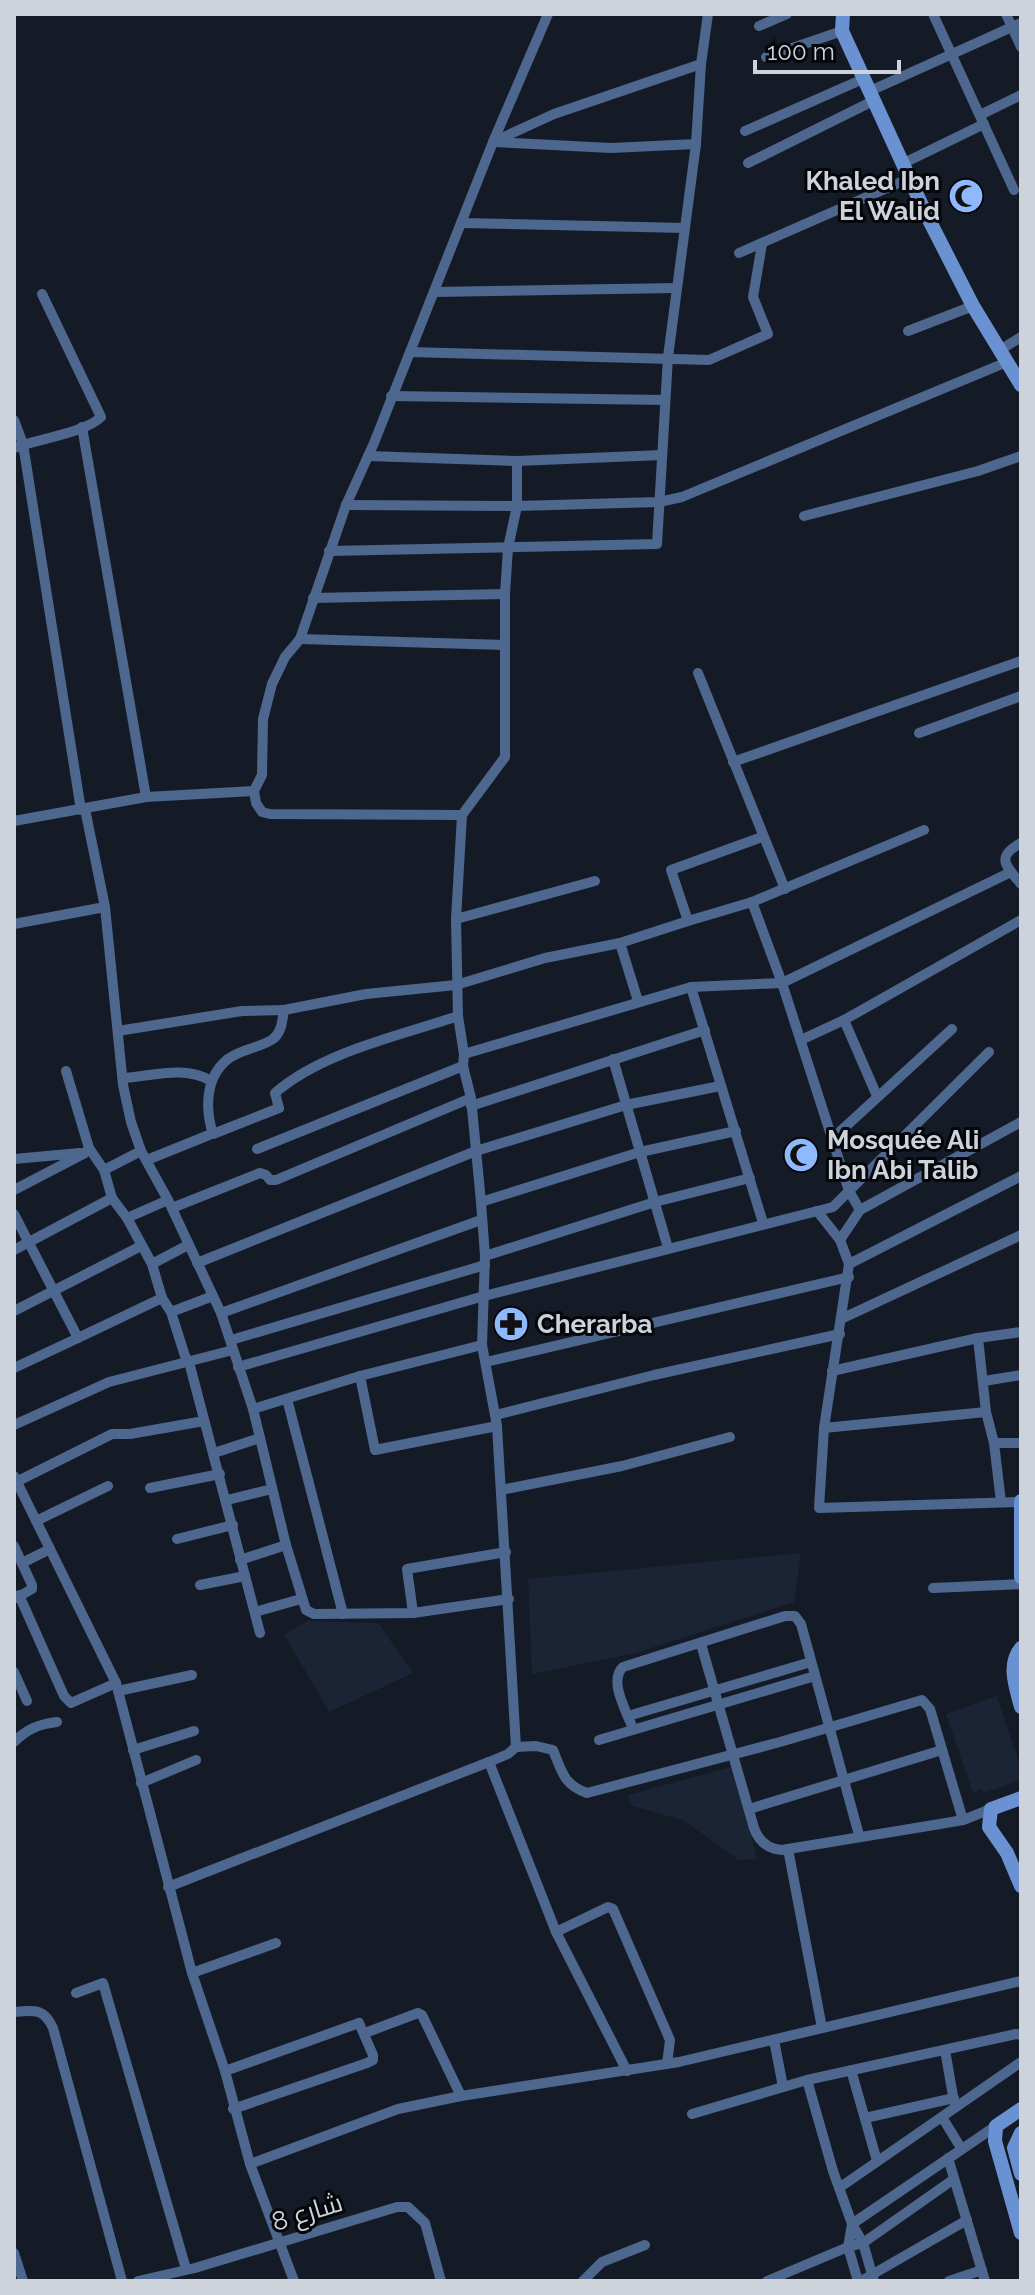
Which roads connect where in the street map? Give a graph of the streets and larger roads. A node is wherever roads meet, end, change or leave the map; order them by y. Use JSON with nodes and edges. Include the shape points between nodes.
{"nodes":[{"id":1,"x":548,"y":14,"type":"edge"},
{"id":2,"x":708,"y":14,"type":"edge"},
{"id":3,"x":787,"y":14,"type":"edge"},
{"id":4,"x":843,"y":14,"type":"edge"},
{"id":5,"x":933,"y":14,"type":"edge"},
{"id":6,"x":1006,"y":14,"type":"edge"},
{"id":7,"x":1017,"y":25,"type":"edge"},
{"id":8,"x":759,"y":26,"type":"dead end"},
{"id":9,"x":842,"y":31,"type":"junction"},
{"id":10,"x":1021,"y":47,"type":"edge"},
{"id":11,"x":952,"y":55,"type":"junction"},
{"id":12,"x":766,"y":57,"type":"dead end"},
{"id":13,"x":701,"y":64,"type":"junction"},
{"id":14,"x":869,"y":90,"type":"junction"},
{"id":15,"x":1021,"y":95,"type":"edge"},
{"id":16,"x":982,"y":119,"type":"junction"},
{"id":17,"x":745,"y":131,"type":"dead end"},
{"id":18,"x":493,"y":142,"type":"junction"},
{"id":19,"x":696,"y":144,"type":"junction"},
{"id":20,"x":748,"y":163,"type":"dead end"},
{"id":21,"x":904,"y":163,"type":"junction"},
{"id":22,"x":910,"y":178,"type":"junction"},
{"id":23,"x":1014,"y":190,"type":"dead end"},
{"id":24,"x":461,"y":223,"type":"junction"},
{"id":25,"x":685,"y":228,"type":"junction"},
{"id":26,"x":762,"y":244,"type":"junction"},
{"id":27,"x":739,"y":253,"type":"dead end"},
{"id":28,"x":677,"y":288,"type":"junction"},
{"id":29,"x":434,"y":292,"type":"junction"},
{"id":30,"x":42,"y":294,"type":"dead end"},
{"id":31,"x":973,"y":306,"type":"junction"},
{"id":32,"x":908,"y":331,"type":"dead end"},
{"id":33,"x":1021,"y":337,"type":"edge"},
{"id":34,"x":410,"y":352,"type":"junction"},
{"id":35,"x":1004,"y":356,"type":"junction"},
{"id":36,"x":668,"y":357,"type":"junction"},
{"id":37,"x":1020,"y":382,"type":"edge"},
{"id":38,"x":391,"y":396,"type":"junction"},
{"id":39,"x":665,"y":400,"type":"junction"},
{"id":40,"x":14,"y":420,"type":"edge"},
{"id":41,"x":82,"y":427,"type":"junction"},
{"id":42,"x":19,"y":446,"type":"edge"},
{"id":43,"x":662,"y":455,"type":"junction"},
{"id":44,"x":368,"y":456,"type":"junction"},
{"id":45,"x":1021,"y":456,"type":"edge"},
{"id":46,"x":517,"y":461,"type":"junction"},
{"id":47,"x":659,"y":502,"type":"junction"},
{"id":48,"x":346,"y":505,"type":"junction"},
{"id":49,"x":517,"y":506,"type":"junction"},
{"id":50,"x":804,"y":516,"type":"dead end"},
{"id":51,"x":508,"y":548,"type":"junction"},
{"id":52,"x":329,"y":551,"type":"junction"},
{"id":53,"x":505,"y":594,"type":"junction"},
{"id":54,"x":313,"y":598,"type":"junction"},
{"id":55,"x":300,"y":639,"type":"junction"},
{"id":56,"x":505,"y":645,"type":"junction"},
{"id":57,"x":1021,"y":661,"type":"edge"},
{"id":58,"x":698,"y":673,"type":"dead end"},
{"id":59,"x":1021,"y":696,"type":"edge"},
{"id":60,"x":919,"y":733,"type":"dead end"},
{"id":61,"x":733,"y":762,"type":"junction"},
{"id":62,"x":254,"y":791,"type":"junction"},
{"id":63,"x":146,"y":797,"type":"junction"},
{"id":64,"x":83,"y":810,"type":"junction"},
{"id":65,"x":462,"y":815,"type":"junction"},
{"id":66,"x":14,"y":821,"type":"edge"},
{"id":67,"x":924,"y":830,"type":"dead end"},
{"id":68,"x":762,"y":837,"type":"junction"},
{"id":69,"x":1021,"y":843,"type":"edge"},
{"id":70,"x":1011,"y":872,"type":"junction"},
{"id":71,"x":595,"y":881,"type":"dead end"},
{"id":72,"x":1021,"y":884,"type":"edge"},
{"id":73,"x":785,"y":889,"type":"junction"},
{"id":74,"x":752,"y":902,"type":"junction"},
{"id":75,"x":105,"y":907,"type":"junction"},
{"id":76,"x":456,"y":919,"type":"junction"},
{"id":77,"x":1021,"y":920,"type":"edge"},
{"id":78,"x":688,"y":921,"type":"junction"},
{"id":79,"x":14,"y":924,"type":"edge"},
{"id":80,"x":620,"y":943,"type":"junction"},
{"id":81,"x":782,"y":983,"type":"junction"},
{"id":82,"x":456,"y":985,"type":"junction"},
{"id":83,"x":691,"y":987,"type":"junction"},
{"id":84,"x":638,"y":1001,"type":"junction"},
{"id":85,"x":284,"y":1010,"type":"junction"},
{"id":86,"x":458,"y":1016,"type":"junction"},
{"id":87,"x":844,"y":1020,"type":"junction"},
{"id":88,"x":952,"y":1029,"type":"dead end"},
{"id":89,"x":705,"y":1030,"type":"junction"},
{"id":90,"x":118,"y":1031,"type":"junction"},
{"id":91,"x":801,"y":1040,"type":"junction"},
{"id":92,"x":989,"y":1052,"type":"dead end"},
{"id":93,"x":613,"y":1059,"type":"junction"},
{"id":94,"x":463,"y":1060,"type":"junction"},
{"id":95,"x":66,"y":1071,"type":"dead end"},
{"id":96,"x":123,"y":1078,"type":"junction"},
{"id":97,"x":211,"y":1081,"type":"junction"},
{"id":98,"x":720,"y":1086,"type":"junction"},
{"id":99,"x":877,"y":1096,"type":"junction"},
{"id":100,"x":471,"y":1102,"type":"junction"},
{"id":101,"x":626,"y":1105,"type":"junction"},
{"id":102,"x":1021,"y":1122,"type":"edge"},
{"id":103,"x":736,"y":1131,"type":"junction"},
{"id":104,"x":209,"y":1135,"type":"dead end"},
{"id":105,"x":833,"y":1138,"type":"junction"},
{"id":106,"x":257,"y":1149,"type":"dead end"},
{"id":107,"x":87,"y":1150,"type":"junction"},
{"id":108,"x":476,"y":1151,"type":"junction"},
{"id":109,"x":640,"y":1152,"type":"junction"},
{"id":110,"x":144,"y":1156,"type":"junction"},
{"id":111,"x":14,"y":1159,"type":"edge"},
{"id":112,"x":104,"y":1170,"type":"junction"},
{"id":113,"x":1021,"y":1176,"type":"edge"},
{"id":114,"x":750,"y":1178,"type":"junction"},
{"id":115,"x":14,"y":1190,"type":"edge"},
{"id":116,"x":849,"y":1191,"type":"junction"},
{"id":117,"x":112,"y":1198,"type":"junction"},
{"id":118,"x":481,"y":1202,"type":"junction"},
{"id":119,"x":655,"y":1202,"type":"junction"},
{"id":120,"x":170,"y":1204,"type":"junction"},
{"id":121,"x":860,"y":1210,"type":"junction"},
{"id":122,"x":817,"y":1211,"type":"junction"},
{"id":123,"x":14,"y":1214,"type":"edge"},
{"id":124,"x":127,"y":1218,"type":"junction"},
{"id":125,"x":481,"y":1220,"type":"junction"},
{"id":126,"x":763,"y":1223,"type":"junction"},
{"id":127,"x":1021,"y":1235,"type":"edge"},
{"id":128,"x":840,"y":1240,"type":"junction"},
{"id":129,"x":29,"y":1243,"type":"junction"},
{"id":130,"x":188,"y":1245,"type":"junction"},
{"id":131,"x":141,"y":1246,"type":"junction"},
{"id":132,"x":668,"y":1248,"type":"junction"},
{"id":133,"x":14,"y":1250,"type":"edge"},
{"id":134,"x":485,"y":1260,"type":"junction"},
{"id":135,"x":197,"y":1263,"type":"junction"},
{"id":136,"x":152,"y":1264,"type":"junction"},
{"id":137,"x":849,"y":1264,"type":"junction"},
{"id":138,"x":849,"y":1277,"type":"junction"},
{"id":139,"x":53,"y":1292,"type":"junction"},
{"id":140,"x":213,"y":1296,"type":"junction"},
{"id":141,"x":484,"y":1296,"type":"junction"},
{"id":142,"x":162,"y":1298,"type":"junction"},
{"id":143,"x":14,"y":1311,"type":"edge"},
{"id":144,"x":171,"y":1312,"type":"junction"},
{"id":145,"x":221,"y":1313,"type":"junction"},
{"id":146,"x":841,"y":1319,"type":"junction"},
{"id":147,"x":1021,"y":1332,"type":"edge"},
{"id":148,"x":840,"y":1334,"type":"junction"},
{"id":149,"x":78,"y":1338,"type":"junction"},
{"id":150,"x":978,"y":1338,"type":"junction"},
{"id":151,"x":232,"y":1345,"type":"junction"},
{"id":152,"x":482,"y":1345,"type":"junction"},
{"id":153,"x":189,"y":1362,"type":"junction"},
{"id":154,"x":486,"y":1362,"type":"junction"},
{"id":155,"x":238,"y":1367,"type":"junction"},
{"id":156,"x":14,"y":1368,"type":"edge"},
{"id":157,"x":832,"y":1371,"type":"junction"},
{"id":158,"x":1021,"y":1375,"type":"edge"},
{"id":159,"x":360,"y":1376,"type":"junction"},
{"id":160,"x":984,"y":1381,"type":"junction"},
{"id":161,"x":287,"y":1399,"type":"junction"},
{"id":162,"x":253,"y":1409,"type":"junction"},
{"id":163,"x":986,"y":1412,"type":"junction"},
{"id":164,"x":497,"y":1420,"type":"junction"},
{"id":165,"x":204,"y":1421,"type":"junction"},
{"id":166,"x":14,"y":1425,"type":"edge"},
{"id":167,"x":824,"y":1428,"type":"junction"},
{"id":168,"x":730,"y":1437,"type":"dead end"},
{"id":169,"x":260,"y":1438,"type":"junction"},
{"id":170,"x":994,"y":1443,"type":"junction"},
{"id":171,"x":1021,"y":1443,"type":"edge"},
{"id":172,"x":214,"y":1453,"type":"junction"},
{"id":173,"x":220,"y":1474,"type":"junction"},
{"id":174,"x":15,"y":1480,"type":"edge"},
{"id":175,"x":108,"y":1486,"type":"dead end"},
{"id":176,"x":150,"y":1488,"type":"dead end"},
{"id":177,"x":272,"y":1489,"type":"junction"},
{"id":178,"x":501,"y":1490,"type":"junction"},
{"id":179,"x":227,"y":1500,"type":"junction"},
{"id":180,"x":1001,"y":1502,"type":"junction"},
{"id":181,"x":1020,"y":1502,"type":"edge"},
{"id":182,"x":36,"y":1521,"type":"junction"},
{"id":183,"x":233,"y":1525,"type":"junction"},
{"id":184,"x":177,"y":1539,"type":"dead end"},
{"id":185,"x":286,"y":1545,"type":"junction"},
{"id":186,"x":14,"y":1546,"type":"edge"},
{"id":187,"x":50,"y":1549,"type":"junction"},
{"id":188,"x":506,"y":1552,"type":"junction"},
{"id":189,"x":240,"y":1560,"type":"junction"},
{"id":190,"x":22,"y":1563,"type":"junction"},
{"id":191,"x":245,"y":1576,"type":"junction"},
{"id":192,"x":1021,"y":1577,"type":"edge"},
{"id":193,"x":1021,"y":1584,"type":"edge"},
{"id":194,"x":200,"y":1585,"type":"dead end"},
{"id":195,"x":933,"y":1588,"type":"dead end"},
{"id":196,"x":17,"y":1597,"type":"edge"},
{"id":197,"x":301,"y":1599,"type":"junction"},
{"id":198,"x":509,"y":1599,"type":"junction"},
{"id":199,"x":255,"y":1612,"type":"junction"},
{"id":200,"x":413,"y":1613,"type":"junction"},
{"id":201,"x":343,"y":1614,"type":"junction"},
{"id":202,"x":260,"y":1633,"type":"dead end"},
{"id":203,"x":701,"y":1644,"type":"junction"},
{"id":204,"x":1021,"y":1648,"type":"edge"},
{"id":205,"x":811,"y":1662,"type":"junction"},
{"id":206,"x":14,"y":1672,"type":"edge"},
{"id":207,"x":192,"y":1675,"type":"dead end"},
{"id":208,"x":1018,"y":1675,"type":"edge"},
{"id":209,"x":815,"y":1676,"type":"junction"},
{"id":210,"x":117,"y":1687,"type":"junction"},
{"id":211,"x":714,"y":1690,"type":"junction"},
{"id":212,"x":27,"y":1701,"type":"dead end"},
{"id":213,"x":718,"y":1704,"type":"junction"},
{"id":214,"x":1021,"y":1707,"type":"edge"},
{"id":215,"x":628,"y":1716,"type":"junction"},
{"id":216,"x":57,"y":1722,"type":"dead end"},
{"id":217,"x":829,"y":1728,"type":"junction"},
{"id":218,"x":633,"y":1729,"type":"junction"},
{"id":219,"x":194,"y":1731,"type":"dead end"},
{"id":220,"x":599,"y":1740,"type":"dead end"},
{"id":221,"x":14,"y":1742,"type":"edge"},
{"id":222,"x":516,"y":1747,"type":"junction"},
{"id":223,"x":133,"y":1750,"type":"junction"},
{"id":224,"x":942,"y":1750,"type":"junction"},
{"id":225,"x":733,"y":1755,"type":"junction"},
{"id":226,"x":196,"y":1760,"type":"dead end"},
{"id":227,"x":489,"y":1762,"type":"junction"},
{"id":228,"x":844,"y":1780,"type":"junction"},
{"id":229,"x":141,"y":1783,"type":"junction"},
{"id":230,"x":1021,"y":1798,"type":"edge"},
{"id":231,"x":749,"y":1809,"type":"junction"},
{"id":232,"x":991,"y":1809,"type":"junction"},
{"id":233,"x":963,"y":1820,"type":"junction"},
{"id":234,"x":859,"y":1835,"type":"junction"},
{"id":235,"x":788,"y":1849,"type":"junction"},
{"id":236,"x":1021,"y":1886,"type":"edge"},
{"id":237,"x":168,"y":1887,"type":"junction"},
{"id":238,"x":556,"y":1932,"type":"junction"},
{"id":239,"x":276,"y":1943,"type":"dead end"},
{"id":240,"x":192,"y":1973,"type":"junction"},
{"id":241,"x":1021,"y":1981,"type":"edge"},
{"id":242,"x":76,"y":1993,"type":"dead end"},
{"id":243,"x":14,"y":2012,"type":"edge"},
{"id":244,"x":822,"y":2028,"type":"junction"},
{"id":245,"x":365,"y":2033,"type":"junction"},
{"id":246,"x":1021,"y":2035,"type":"edge"},
{"id":247,"x":774,"y":2040,"type":"junction"},
{"id":248,"x":945,"y":2050,"type":"junction"},
{"id":249,"x":1021,"y":2062,"type":"edge"},
{"id":250,"x":667,"y":2064,"type":"junction"},
{"id":251,"x":851,"y":2070,"type":"junction"},
{"id":252,"x":225,"y":2071,"type":"junction"},
{"id":253,"x":627,"y":2071,"type":"junction"},
{"id":254,"x":807,"y":2080,"type":"junction"},
{"id":255,"x":783,"y":2087,"type":"junction"},
{"id":256,"x":461,"y":2096,"type":"junction"},
{"id":257,"x":954,"y":2103,"type":"junction"},
{"id":258,"x":233,"y":2109,"type":"junction"},
{"id":259,"x":1021,"y":2109,"type":"edge"},
{"id":260,"x":692,"y":2114,"type":"dead end"},
{"id":261,"x":942,"y":2117,"type":"junction"},
{"id":262,"x":865,"y":2118,"type":"junction"},
{"id":263,"x":996,"y":2126,"type":"junction"},
{"id":264,"x":1021,"y":2133,"type":"edge"},
{"id":265,"x":961,"y":2148,"type":"junction"},
{"id":266,"x":948,"y":2158,"type":"junction"},
{"id":267,"x":877,"y":2161,"type":"junction"},
{"id":268,"x":250,"y":2164,"type":"junction"},
{"id":269,"x":1021,"y":2174,"type":"edge"},
{"id":270,"x":954,"y":2179,"type":"junction"},
{"id":271,"x":839,"y":2188,"type":"junction"},
{"id":272,"x":967,"y":2220,"type":"junction"},
{"id":273,"x":852,"y":2224,"type":"junction"},
{"id":274,"x":1021,"y":2233,"type":"edge"},
{"id":275,"x":280,"y":2243,"type":"junction"},
{"id":276,"x":863,"y":2243,"type":"junction"},
{"id":277,"x":645,"y":2245,"type":"dead end"},
{"id":278,"x":848,"y":2247,"type":"junction"},
{"id":279,"x":14,"y":2253,"type":"edge"},
{"id":280,"x":190,"y":2268,"type":"junction"},
{"id":281,"x":984,"y":2276,"type":"edge"},
{"id":282,"x":873,"y":2279,"type":"edge"},
{"id":283,"x":23,"y":2281,"type":"edge"},
{"id":284,"x":122,"y":2281,"type":"edge"},
{"id":285,"x":138,"y":2281,"type":"edge"},
{"id":286,"x":199,"y":2281,"type":"edge"},
{"id":287,"x":294,"y":2281,"type":"edge"},
{"id":288,"x":441,"y":2281,"type":"edge"},
{"id":289,"x":583,"y":2281,"type":"edge"},
{"id":290,"x":767,"y":2281,"type":"edge"},
{"id":291,"x":859,"y":2281,"type":"edge"},
{"id":292,"x":949,"y":2281,"type":"edge"}],
"edges":[{"from":1,"to":18,"type":"street"},
{"from":2,"to":13,"type":"street"},
{"from":3,"to":8,"type":"street"},
{"from":4,"to":9,"type":"street"},
{"from":5,"to":11,"type":"street"},
{"from":6,"to":7,"type":"street"},
{"from":7,"to":10,"type":"street"},
{"from":7,"to":11,"type":"street"},
{"from":9,"to":12,"type":"street"},
{"from":9,"to":14,"type":"street"},
{"from":11,"to":14,"type":"street"},
{"from":11,"to":16,"type":"street"},
{"from":13,"to":18,"type":"street","via":[[554,114]]},
{"from":13,"to":19,"type":"street"},
{"from":14,"to":17,"type":"street"},
{"from":14,"to":20,"type":"street"},
{"from":14,"to":21,"type":"street"},
{"from":15,"to":16,"type":"street"},
{"from":16,"to":21,"type":"street"},
{"from":16,"to":23,"type":"street"},
{"from":18,"to":19,"type":"street","via":[[611,148]]},
{"from":18,"to":24,"type":"street"},
{"from":19,"to":25,"type":"street"},
{"from":21,"to":22,"type":"street"},
{"from":22,"to":26,"type":"street"},
{"from":22,"to":31,"type":"street"},
{"from":24,"to":25,"type":"street"},
{"from":24,"to":29,"type":"street"},
{"from":25,"to":28,"type":"street"},
{"from":26,"to":27,"type":"street"},
{"from":26,"to":36,"type":"street","via":[[753,297],[768,334],[709,360]]},
{"from":28,"to":29,"type":"street"},
{"from":28,"to":36,"type":"street"},
{"from":29,"to":34,"type":"street"},
{"from":30,"to":41,"type":"street","via":[[100,410],[97,421]]},
{"from":31,"to":32,"type":"street"},
{"from":31,"to":35,"type":"street"},
{"from":33,"to":35,"type":"street"},
{"from":34,"to":36,"type":"street"},
{"from":34,"to":38,"type":"street"},
{"from":35,"to":37,"type":"street"},
{"from":35,"to":47,"type":"street","via":[[682,497]]},
{"from":36,"to":39,"type":"street"},
{"from":38,"to":39,"type":"street"},
{"from":38,"to":44,"type":"street"},
{"from":39,"to":43,"type":"street"},
{"from":40,"to":42,"type":"street"},
{"from":41,"to":42,"type":"street"},
{"from":41,"to":63,"type":"street"},
{"from":42,"to":64,"type":"street"},
{"from":43,"to":46,"type":"street"},
{"from":43,"to":47,"type":"street"},
{"from":44,"to":46,"type":"street"},
{"from":44,"to":48,"type":"street"},
{"from":45,"to":50,"type":"street"},
{"from":46,"to":49,"type":"street"},
{"from":47,"to":49,"type":"street"},
{"from":47,"to":51,"type":"street","via":[[657,544]]},
{"from":48,"to":49,"type":"street"},
{"from":48,"to":52,"type":"street"},
{"from":49,"to":51,"type":"street"},
{"from":51,"to":52,"type":"street"},
{"from":51,"to":53,"type":"street"},
{"from":52,"to":54,"type":"street"},
{"from":53,"to":54,"type":"street"},
{"from":53,"to":56,"type":"street"},
{"from":54,"to":55,"type":"street"},
{"from":55,"to":56,"type":"street"},
{"from":55,"to":62,"type":"street","via":[[285,657],[264,707],[262,775]]},
{"from":56,"to":65,"type":"street","via":[[505,757]]},
{"from":57,"to":61,"type":"street"},
{"from":58,"to":61,"type":"street"},
{"from":59,"to":60,"type":"street"},
{"from":61,"to":68,"type":"street"},
{"from":62,"to":63,"type":"street"},
{"from":62,"to":65,"type":"street","via":[[262,812],[270,814]]},
{"from":63,"to":64,"type":"street"},
{"from":64,"to":66,"type":"street"},
{"from":64,"to":75,"type":"street"},
{"from":65,"to":76,"type":"street"},
{"from":67,"to":73,"type":"street"},
{"from":68,"to":73,"type":"street"},
{"from":68,"to":78,"type":"street","via":[[671,870]]},
{"from":69,"to":70,"type":"street","via":[[1004,857]]},
{"from":70,"to":72,"type":"street"},
{"from":70,"to":81,"type":"street"},
{"from":71,"to":76,"type":"street"},
{"from":73,"to":74,"type":"street"},
{"from":74,"to":78,"type":"street"},
{"from":74,"to":81,"type":"street"},
{"from":75,"to":79,"type":"street"},
{"from":75,"to":90,"type":"street"},
{"from":76,"to":82,"type":"street"},
{"from":77,"to":87,"type":"street"},
{"from":78,"to":80,"type":"street"},
{"from":80,"to":82,"type":"street","via":[[545,958]]},
{"from":80,"to":84,"type":"street"},
{"from":81,"to":83,"type":"street"},
{"from":81,"to":91,"type":"street"},
{"from":82,"to":85,"type":"street","via":[[366,994]]},
{"from":82,"to":86,"type":"street"},
{"from":83,"to":84,"type":"street"},
{"from":83,"to":89,"type":"street"},
{"from":84,"to":94,"type":"street"},
{"from":85,"to":90,"type":"street","via":[[242,1011]]},
{"from":85,"to":97,"type":"street","via":[[274,1039],[227,1060]]},
{"from":86,"to":94,"type":"street"},
{"from":86,"to":97,"type":"street","via":[[315,1064],[275,1093],[279,1108],[213,1134],[206,1112]]},
{"from":87,"to":91,"type":"street"},
{"from":87,"to":99,"type":"street"},
{"from":88,"to":99,"type":"street"},
{"from":89,"to":93,"type":"street"},
{"from":89,"to":98,"type":"street"},
{"from":90,"to":96,"type":"street"},
{"from":91,"to":105,"type":"street"},
{"from":92,"to":116,"type":"street"},
{"from":93,"to":100,"type":"street"},
{"from":93,"to":101,"type":"street"},
{"from":94,"to":100,"type":"street"},
{"from":94,"to":106,"type":"street"},
{"from":95,"to":107,"type":"street"},
{"from":96,"to":97,"type":"street","via":[[186,1072]]},
{"from":96,"to":110,"type":"street"},
{"from":98,"to":101,"type":"street"},
{"from":98,"to":103,"type":"street"},
{"from":99,"to":105,"type":"street"},
{"from":100,"to":108,"type":"street"},
{"from":100,"to":120,"type":"street","via":[[276,1180],[260,1173]]},
{"from":101,"to":108,"type":"street"},
{"from":101,"to":109,"type":"street"},
{"from":102,"to":121,"type":"street"},
{"from":103,"to":109,"type":"street"},
{"from":103,"to":114,"type":"street"},
{"from":104,"to":110,"type":"street"},
{"from":105,"to":116,"type":"street"},
{"from":107,"to":111,"type":"street"},
{"from":107,"to":112,"type":"street"},
{"from":107,"to":115,"type":"street"},
{"from":108,"to":118,"type":"street"},
{"from":108,"to":135,"type":"street"},
{"from":109,"to":118,"type":"street"},
{"from":109,"to":119,"type":"street"},
{"from":110,"to":112,"type":"street"},
{"from":110,"to":120,"type":"street"},
{"from":112,"to":117,"type":"street"},
{"from":113,"to":137,"type":"street"},
{"from":114,"to":119,"type":"street"},
{"from":114,"to":126,"type":"street"},
{"from":116,"to":121,"type":"street"},
{"from":116,"to":122,"type":"street","via":[[833,1207]]},
{"from":117,"to":124,"type":"street"},
{"from":117,"to":129,"type":"street"},
{"from":118,"to":125,"type":"street"},
{"from":119,"to":132,"type":"street"},
{"from":119,"to":134,"type":"street"},
{"from":120,"to":124,"type":"street"},
{"from":120,"to":130,"type":"street"},
{"from":121,"to":128,"type":"street"},
{"from":122,"to":126,"type":"street"},
{"from":122,"to":128,"type":"street"},
{"from":123,"to":129,"type":"street"},
{"from":124,"to":131,"type":"street"},
{"from":125,"to":134,"type":"street"},
{"from":125,"to":145,"type":"street"},
{"from":126,"to":132,"type":"street"},
{"from":127,"to":146,"type":"street"},
{"from":128,"to":137,"type":"street"},
{"from":129,"to":133,"type":"street"},
{"from":129,"to":139,"type":"street"},
{"from":130,"to":135,"type":"street"},
{"from":130,"to":136,"type":"street"},
{"from":131,"to":136,"type":"street"},
{"from":131,"to":139,"type":"street"},
{"from":132,"to":141,"type":"street"},
{"from":134,"to":141,"type":"street"},
{"from":134,"to":151,"type":"street"},
{"from":135,"to":140,"type":"street"},
{"from":136,"to":142,"type":"street"},
{"from":137,"to":138,"type":"street"},
{"from":138,"to":146,"type":"street"},
{"from":138,"to":154,"type":"street"},
{"from":139,"to":143,"type":"street"},
{"from":139,"to":149,"type":"street"},
{"from":140,"to":144,"type":"street"},
{"from":140,"to":145,"type":"street"},
{"from":141,"to":152,"type":"street"},
{"from":141,"to":155,"type":"street"},
{"from":142,"to":144,"type":"street"},
{"from":142,"to":149,"type":"street"},
{"from":144,"to":153,"type":"street"},
{"from":145,"to":151,"type":"street"},
{"from":146,"to":148,"type":"street"},
{"from":147,"to":150,"type":"street"},
{"from":148,"to":157,"type":"street"},
{"from":148,"to":164,"type":"street","via":[[654,1375]]},
{"from":149,"to":156,"type":"street"},
{"from":150,"to":157,"type":"street"},
{"from":150,"to":160,"type":"street"},
{"from":151,"to":153,"type":"street"},
{"from":151,"to":155,"type":"street"},
{"from":152,"to":154,"type":"street"},
{"from":152,"to":159,"type":"street"},
{"from":153,"to":165,"type":"street"},
{"from":153,"to":166,"type":"street","via":[[109,1382]]},
{"from":154,"to":164,"type":"street"},
{"from":155,"to":162,"type":"street"},
{"from":157,"to":167,"type":"street"},
{"from":158,"to":160,"type":"street"},
{"from":159,"to":161,"type":"street"},
{"from":159,"to":164,"type":"street","via":[[375,1450]]},
{"from":160,"to":163,"type":"street"},
{"from":161,"to":162,"type":"street"},
{"from":161,"to":201,"type":"street"},
{"from":162,"to":169,"type":"street"},
{"from":163,"to":167,"type":"street"},
{"from":163,"to":170,"type":"street"},
{"from":164,"to":178,"type":"street"},
{"from":165,"to":172,"type":"street"},
{"from":165,"to":174,"type":"street","via":[[112,1434]]},
{"from":167,"to":180,"type":"street","via":[[819,1508]]},
{"from":168,"to":178,"type":"street"},
{"from":169,"to":172,"type":"street"},
{"from":169,"to":177,"type":"street"},
{"from":170,"to":171,"type":"street"},
{"from":170,"to":180,"type":"street"},
{"from":172,"to":173,"type":"street"},
{"from":173,"to":176,"type":"street"},
{"from":173,"to":179,"type":"street"},
{"from":174,"to":182,"type":"street"},
{"from":175,"to":182,"type":"street"},
{"from":177,"to":179,"type":"street"},
{"from":177,"to":185,"type":"street"},
{"from":178,"to":188,"type":"street"},
{"from":179,"to":183,"type":"street"},
{"from":180,"to":181,"type":"street"},
{"from":181,"to":192,"type":"street"},
{"from":182,"to":187,"type":"street"},
{"from":183,"to":184,"type":"street"},
{"from":183,"to":189,"type":"street"},
{"from":185,"to":189,"type":"street"},
{"from":185,"to":197,"type":"street"},
{"from":186,"to":190,"type":"street"},
{"from":187,"to":190,"type":"street"},
{"from":187,"to":210,"type":"street"},
{"from":188,"to":198,"type":"street"},
{"from":188,"to":200,"type":"street","via":[[407,1569]]},
{"from":189,"to":191,"type":"street"},
{"from":190,"to":196,"type":"street","via":[[32,1589]]},
{"from":191,"to":194,"type":"street"},
{"from":191,"to":199,"type":"street"},
{"from":193,"to":195,"type":"street"},
{"from":196,"to":210,"type":"street","via":[[71,1703]]},
{"from":197,"to":199,"type":"street"},
{"from":197,"to":201,"type":"street","via":[[314,1614]]},
{"from":198,"to":200,"type":"street"},
{"from":198,"to":222,"type":"street"},
{"from":199,"to":202,"type":"street"},
{"from":200,"to":201,"type":"street"},
{"from":203,"to":205,"type":"street","via":[[792,1615],[800,1621]]},
{"from":203,"to":211,"type":"street"},
{"from":203,"to":215,"type":"street","via":[[620,1669],[616,1682]]},
{"from":204,"to":208,"type":"street","via":[[1013,1659]]},
{"from":205,"to":209,"type":"street"},
{"from":205,"to":211,"type":"street"},
{"from":206,"to":212,"type":"street"},
{"from":207,"to":210,"type":"street"},
{"from":208,"to":214,"type":"street"},
{"from":209,"to":213,"type":"street"},
{"from":209,"to":217,"type":"street"},
{"from":210,"to":223,"type":"street"},
{"from":211,"to":213,"type":"street"},
{"from":211,"to":215,"type":"street"},
{"from":213,"to":218,"type":"street"},
{"from":213,"to":225,"type":"street"},
{"from":215,"to":218,"type":"street"},
{"from":216,"to":221,"type":"street","via":[[39,1724]]},
{"from":217,"to":224,"type":"street","via":[[922,1700],[929,1706]]},
{"from":217,"to":225,"type":"street"},
{"from":217,"to":228,"type":"street"},
{"from":218,"to":220,"type":"street"},
{"from":219,"to":223,"type":"street"},
{"from":222,"to":225,"type":"street","via":[[553,1750],[573,1788],[587,1793]]},
{"from":222,"to":227,"type":"street"},
{"from":223,"to":229,"type":"street"},
{"from":224,"to":228,"type":"street"},
{"from":224,"to":233,"type":"street"},
{"from":225,"to":231,"type":"street"},
{"from":226,"to":229,"type":"street"},
{"from":227,"to":237,"type":"street"},
{"from":227,"to":238,"type":"street"},
{"from":228,"to":231,"type":"street"},
{"from":228,"to":234,"type":"street"},
{"from":229,"to":237,"type":"street"},
{"from":230,"to":232,"type":"street"},
{"from":231,"to":235,"type":"street","via":[[760,1840]]},
{"from":232,"to":233,"type":"street"},
{"from":232,"to":236,"type":"street","via":[[989,1827]]},
{"from":233,"to":234,"type":"street"},
{"from":234,"to":235,"type":"street"},
{"from":235,"to":244,"type":"street"},
{"from":237,"to":240,"type":"street"},
{"from":238,"to":250,"type":"street","via":[[613,1909],[670,2040]]},
{"from":238,"to":253,"type":"street"},
{"from":239,"to":240,"type":"street"},
{"from":240,"to":252,"type":"street"},
{"from":241,"to":244,"type":"street"},
{"from":242,"to":280,"type":"street","via":[[103,1983]]},
{"from":243,"to":284,"type":"street","via":[[41,2012],[53,2028]]},
{"from":244,"to":247,"type":"street"},
{"from":245,"to":252,"type":"street","via":[[359,2023]]},
{"from":245,"to":256,"type":"street","via":[[422,2015]]},
{"from":245,"to":258,"type":"street","via":[[373,2060]]},
{"from":246,"to":248,"type":"street"},
{"from":247,"to":250,"type":"street"},
{"from":247,"to":255,"type":"street"},
{"from":248,"to":251,"type":"street"},
{"from":248,"to":257,"type":"street"},
{"from":249,"to":257,"type":"street"},
{"from":250,"to":253,"type":"street"},
{"from":251,"to":254,"type":"street"},
{"from":251,"to":262,"type":"street"},
{"from":252,"to":258,"type":"street"},
{"from":253,"to":256,"type":"street"},
{"from":254,"to":255,"type":"street"},
{"from":254,"to":271,"type":"street"},
{"from":255,"to":260,"type":"street"},
{"from":256,"to":268,"type":"street","via":[[398,2109]]},
{"from":257,"to":261,"type":"street"},
{"from":257,"to":262,"type":"street"},
{"from":258,"to":268,"type":"street"},
{"from":259,"to":263,"type":"street"},
{"from":261,"to":265,"type":"street"},
{"from":261,"to":267,"type":"street"},
{"from":262,"to":267,"type":"street"},
{"from":263,"to":265,"type":"street"},
{"from":263,"to":274,"type":"street","via":[[995,2141]]},
{"from":264,"to":269,"type":"street","via":[[1014,2148]]},
{"from":265,"to":266,"type":"street"},
{"from":266,"to":270,"type":"street"},
{"from":266,"to":273,"type":"street"},
{"from":267,"to":271,"type":"street"},
{"from":268,"to":275,"type":"street"},
{"from":270,"to":272,"type":"street"},
{"from":270,"to":276,"type":"street"},
{"from":271,"to":273,"type":"street"},
{"from":272,"to":281,"type":"street"},
{"from":272,"to":282,"type":"street"},
{"from":273,"to":276,"type":"street"},
{"from":273,"to":278,"type":"street"},
{"from":275,"to":280,"type":"street","name":"شارع 8"},
{"from":275,"to":287,"type":"street"},
{"from":275,"to":288,"type":"street","name":"شارع 8","via":[[408,2207],[425,2223]]},
{"from":276,"to":278,"type":"street"},
{"from":276,"to":282,"type":"street"},
{"from":277,"to":289,"type":"street","via":[[602,2262]]},
{"from":278,"to":290,"type":"street"},
{"from":278,"to":291,"type":"street"},
{"from":279,"to":283,"type":"street"},
{"from":280,"to":285,"type":"street","name":"شارع 8"},
{"from":280,"to":286,"type":"street"},
{"from":281,"to":292,"type":"street"},
{"from":282,"to":291,"type":"street"}]}
